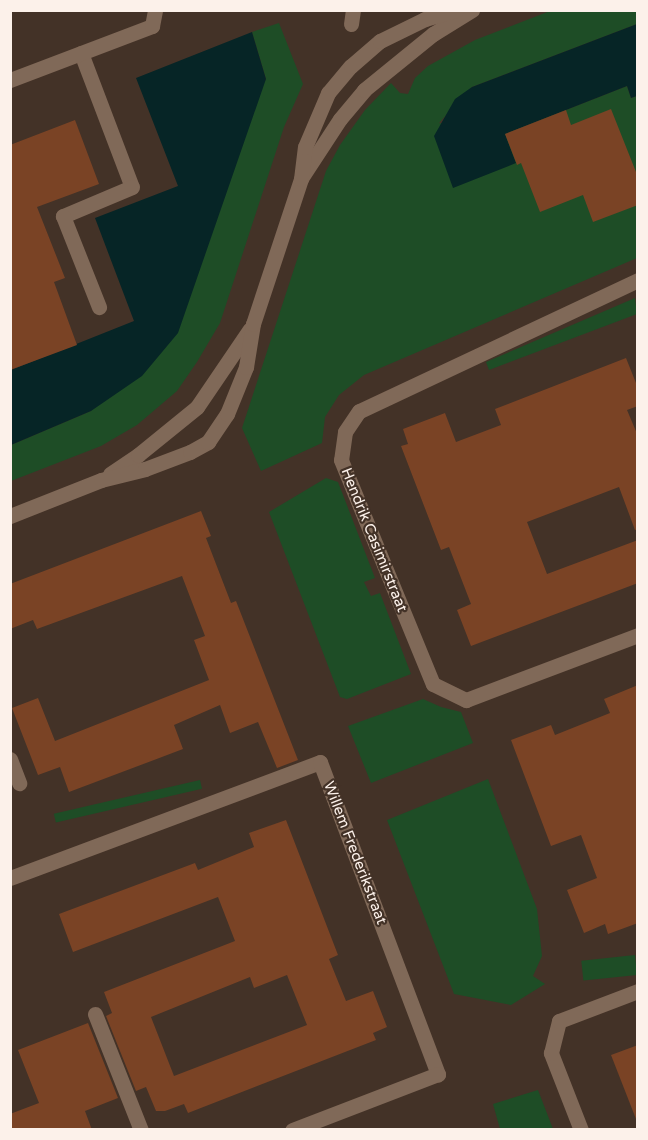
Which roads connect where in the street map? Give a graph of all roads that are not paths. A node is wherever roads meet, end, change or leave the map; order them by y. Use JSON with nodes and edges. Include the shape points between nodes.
{"nodes":[{"id":1,"x":156,"y":10,"type":"edge"},
{"id":2,"x":457,"y":10,"type":"edge"},
{"id":3,"x":472,"y":10,"type":"edge"},
{"id":4,"x":81,"y":54,"type":"junction"},
{"id":5,"x":10,"y":80,"type":"edge"},
{"id":6,"x":301,"y":179,"type":"junction"},
{"id":7,"x":638,"y":280,"type":"edge"},
{"id":8,"x":99,"y":307,"type":"dead end"},
{"id":9,"x":253,"y":324,"type":"junction"},
{"id":10,"x":101,"y":480,"type":"junction"},
{"id":11,"x":10,"y":516,"type":"edge"},
{"id":12,"x":638,"y":635,"type":"edge"},
{"id":13,"x":10,"y":759,"type":"edge"},
{"id":14,"x":20,"y":783,"type":"dead end"},
{"id":15,"x":10,"y":878,"type":"edge"},
{"id":16,"x":638,"y":991,"type":"edge"},
{"id":17,"x":95,"y":1014,"type":"dead end"},
{"id":18,"x":141,"y":1130,"type":"edge"},
{"id":19,"x":292,"y":1130,"type":"edge"},
{"id":20,"x":581,"y":1130,"type":"edge"}],
"edges":[{"from":1,"to":4,"type":"street","via":[[152,26]]},
{"from":2,"to":6,"type":"street","via":[[398,30],[345,71],[328,93],[305,147]]},
{"from":3,"to":6,"type":"street","via":[[433,33],[364,90]]},
{"from":4,"to":5,"type":"street"},
{"from":4,"to":8,"type":"street","via":[[132,187],[63,216]]},
{"from":6,"to":9,"type":"street"},
{"from":7,"to":12,"type":"street","name":"Hendrik Casimirstraat","via":[[359,411],[345,432],[341,460],[433,684],[466,700]]},
{"from":9,"to":10,"type":"street","via":[[197,407]]},
{"from":9,"to":10,"type":"street","via":[[240,385],[208,442],[145,469]]},
{"from":10,"to":11,"type":"street"},
{"from":13,"to":14,"type":"street"},
{"from":15,"to":19,"type":"street","name":"Willem Frederikstraat","via":[[320,762],[438,1074]]},
{"from":16,"to":20,"type":"street","via":[[559,1021],[551,1053]]},
{"from":17,"to":18,"type":"street"}]}
